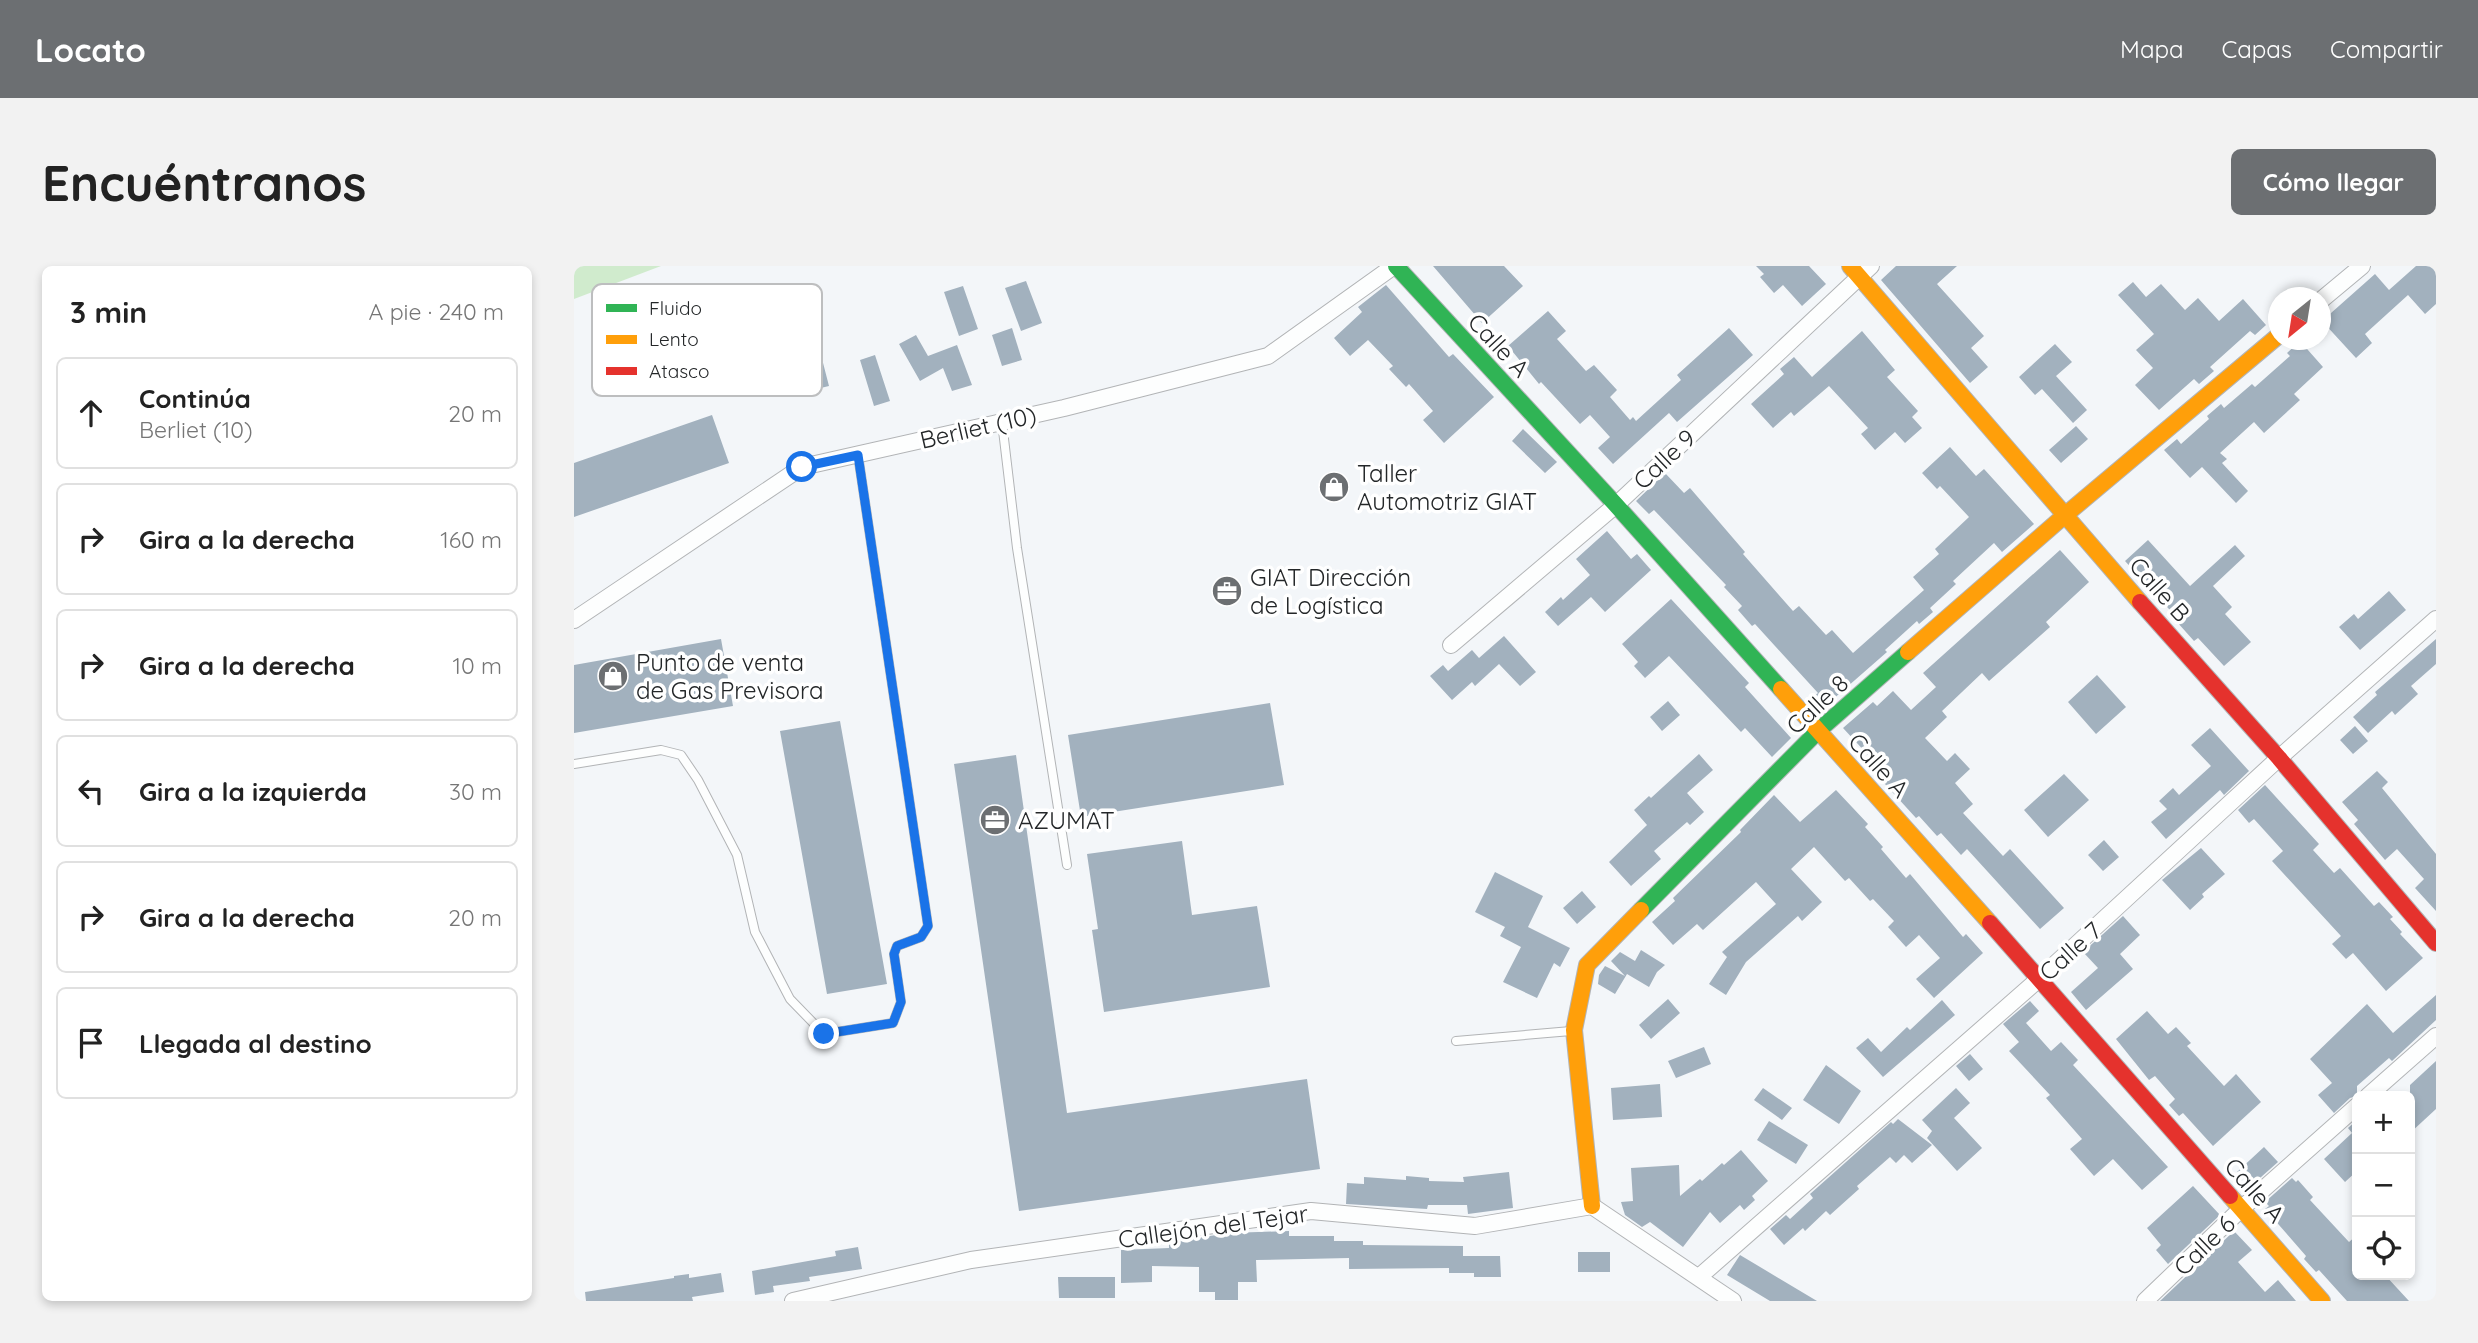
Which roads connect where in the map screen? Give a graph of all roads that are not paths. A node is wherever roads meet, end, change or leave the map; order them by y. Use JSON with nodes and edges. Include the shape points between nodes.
{"nodes":[{"id":1,"x":1395,"y":266,"type":"edge"},
{"id":2,"x":2362,"y":266,"type":"edge"},
{"id":3,"x":1860,"y":270,"type":"edge"},
{"id":4,"x":2331,"y":292,"type":"edge"},
{"id":5,"x":2268,"y":344,"type":"edge"},
{"id":6,"x":1002,"y":422,"type":"junction"},
{"id":7,"x":858,"y":455,"type":"junction"},
{"id":8,"x":1616,"y":505,"type":"junction"},
{"id":9,"x":2064,"y":516,"type":"junction"},
{"id":10,"x":2436,"y":619,"type":"edge"},
{"id":11,"x":574,"y":620,"type":"edge"},
{"id":12,"x":1451,"y":645,"type":"dead end"},
{"id":13,"x":1818,"y":731,"type":"junction"},
{"id":14,"x":2279,"y":758,"type":"junction"},
{"id":15,"x":574,"y":764,"type":"edge"},
{"id":16,"x":1068,"y":865,"type":"dead end"},
{"id":17,"x":2436,"y":943,"type":"edge"},
{"id":18,"x":2040,"y":978,"type":"junction"},
{"id":19,"x":1574,"y":1030,"type":"junction"},
{"id":20,"x":2436,"y":1036,"type":"edge"},
{"id":21,"x":1456,"y":1041,"type":"dead end"},
{"id":22,"x":2374,"y":1091,"type":"edge"},
{"id":23,"x":2352,"y":1110,"type":"edge"},
{"id":24,"x":1592,"y":1206,"type":"junction"},
{"id":25,"x":2241,"y":1209,"type":"junction"},
{"id":26,"x":1699,"y":1277,"type":"junction"},
{"id":27,"x":793,"y":1301,"type":"edge"},
{"id":28,"x":1733,"y":1301,"type":"edge"},
{"id":29,"x":2145,"y":1301,"type":"edge"},
{"id":30,"x":2322,"y":1301,"type":"edge"}],
"edges":[{"from":1,"to":6,"type":"street","name":"Berliet (10)","via":[[1268,356]]},
{"from":1,"to":8,"type":"street","name":"Calle A"},
{"from":2,"to":4,"type":"street"},
{"from":3,"to":8,"type":"street","name":"Calle 9"},
{"from":3,"to":9,"type":"street","name":"Calle B"},
{"from":5,"to":9,"type":"street","name":"Calle 8"},
{"from":6,"to":7,"type":"street","name":"Berliet (10)"},
{"from":6,"to":16,"type":"lane","via":[[1017,548]]},
{"from":7,"to":11,"type":"street","name":"Berliet (10)","via":[[802,467]]},
{"from":7,"to":15,"type":"lane","via":[[928,926],[921,937],[897,946],[894,954],[901,1002],[893,1023],[824,1034],[790,999],[755,932],[737,855],[681,755],[661,750]]},
{"from":8,"to":12,"type":"street","name":"Calle 9"},
{"from":8,"to":13,"type":"street","name":"Calle A"},
{"from":9,"to":13,"type":"street","name":"Calle 8"},
{"from":9,"to":14,"type":"street","name":"Calle B"},
{"from":10,"to":14,"type":"street","name":"Calle 7"},
{"from":13,"to":18,"type":"street","name":"Calle A"},
{"from":13,"to":19,"type":"street","name":"Calle 8","via":[[1587,965]]},
{"from":14,"to":17,"type":"street","name":"Calle B"},
{"from":14,"to":18,"type":"street","name":"Calle 7"},
{"from":18,"to":25,"type":"street","name":"Calle A"},
{"from":18,"to":26,"type":"street","name":"Calle 7"},
{"from":19,"to":21,"type":"lane"},
{"from":19,"to":24,"type":"street","name":"Calle 8"},
{"from":20,"to":22,"type":"street"},
{"from":23,"to":25,"type":"street","name":"Calle 6"},
{"from":24,"to":26,"type":"street"},
{"from":24,"to":27,"type":"street","name":"Callejón del Tejar","via":[[1475,1226],[1311,1210],[971,1260]]},
{"from":25,"to":29,"type":"street","name":"Calle 6"},
{"from":25,"to":30,"type":"street","name":"Calle A"},
{"from":26,"to":28,"type":"street"}]}
